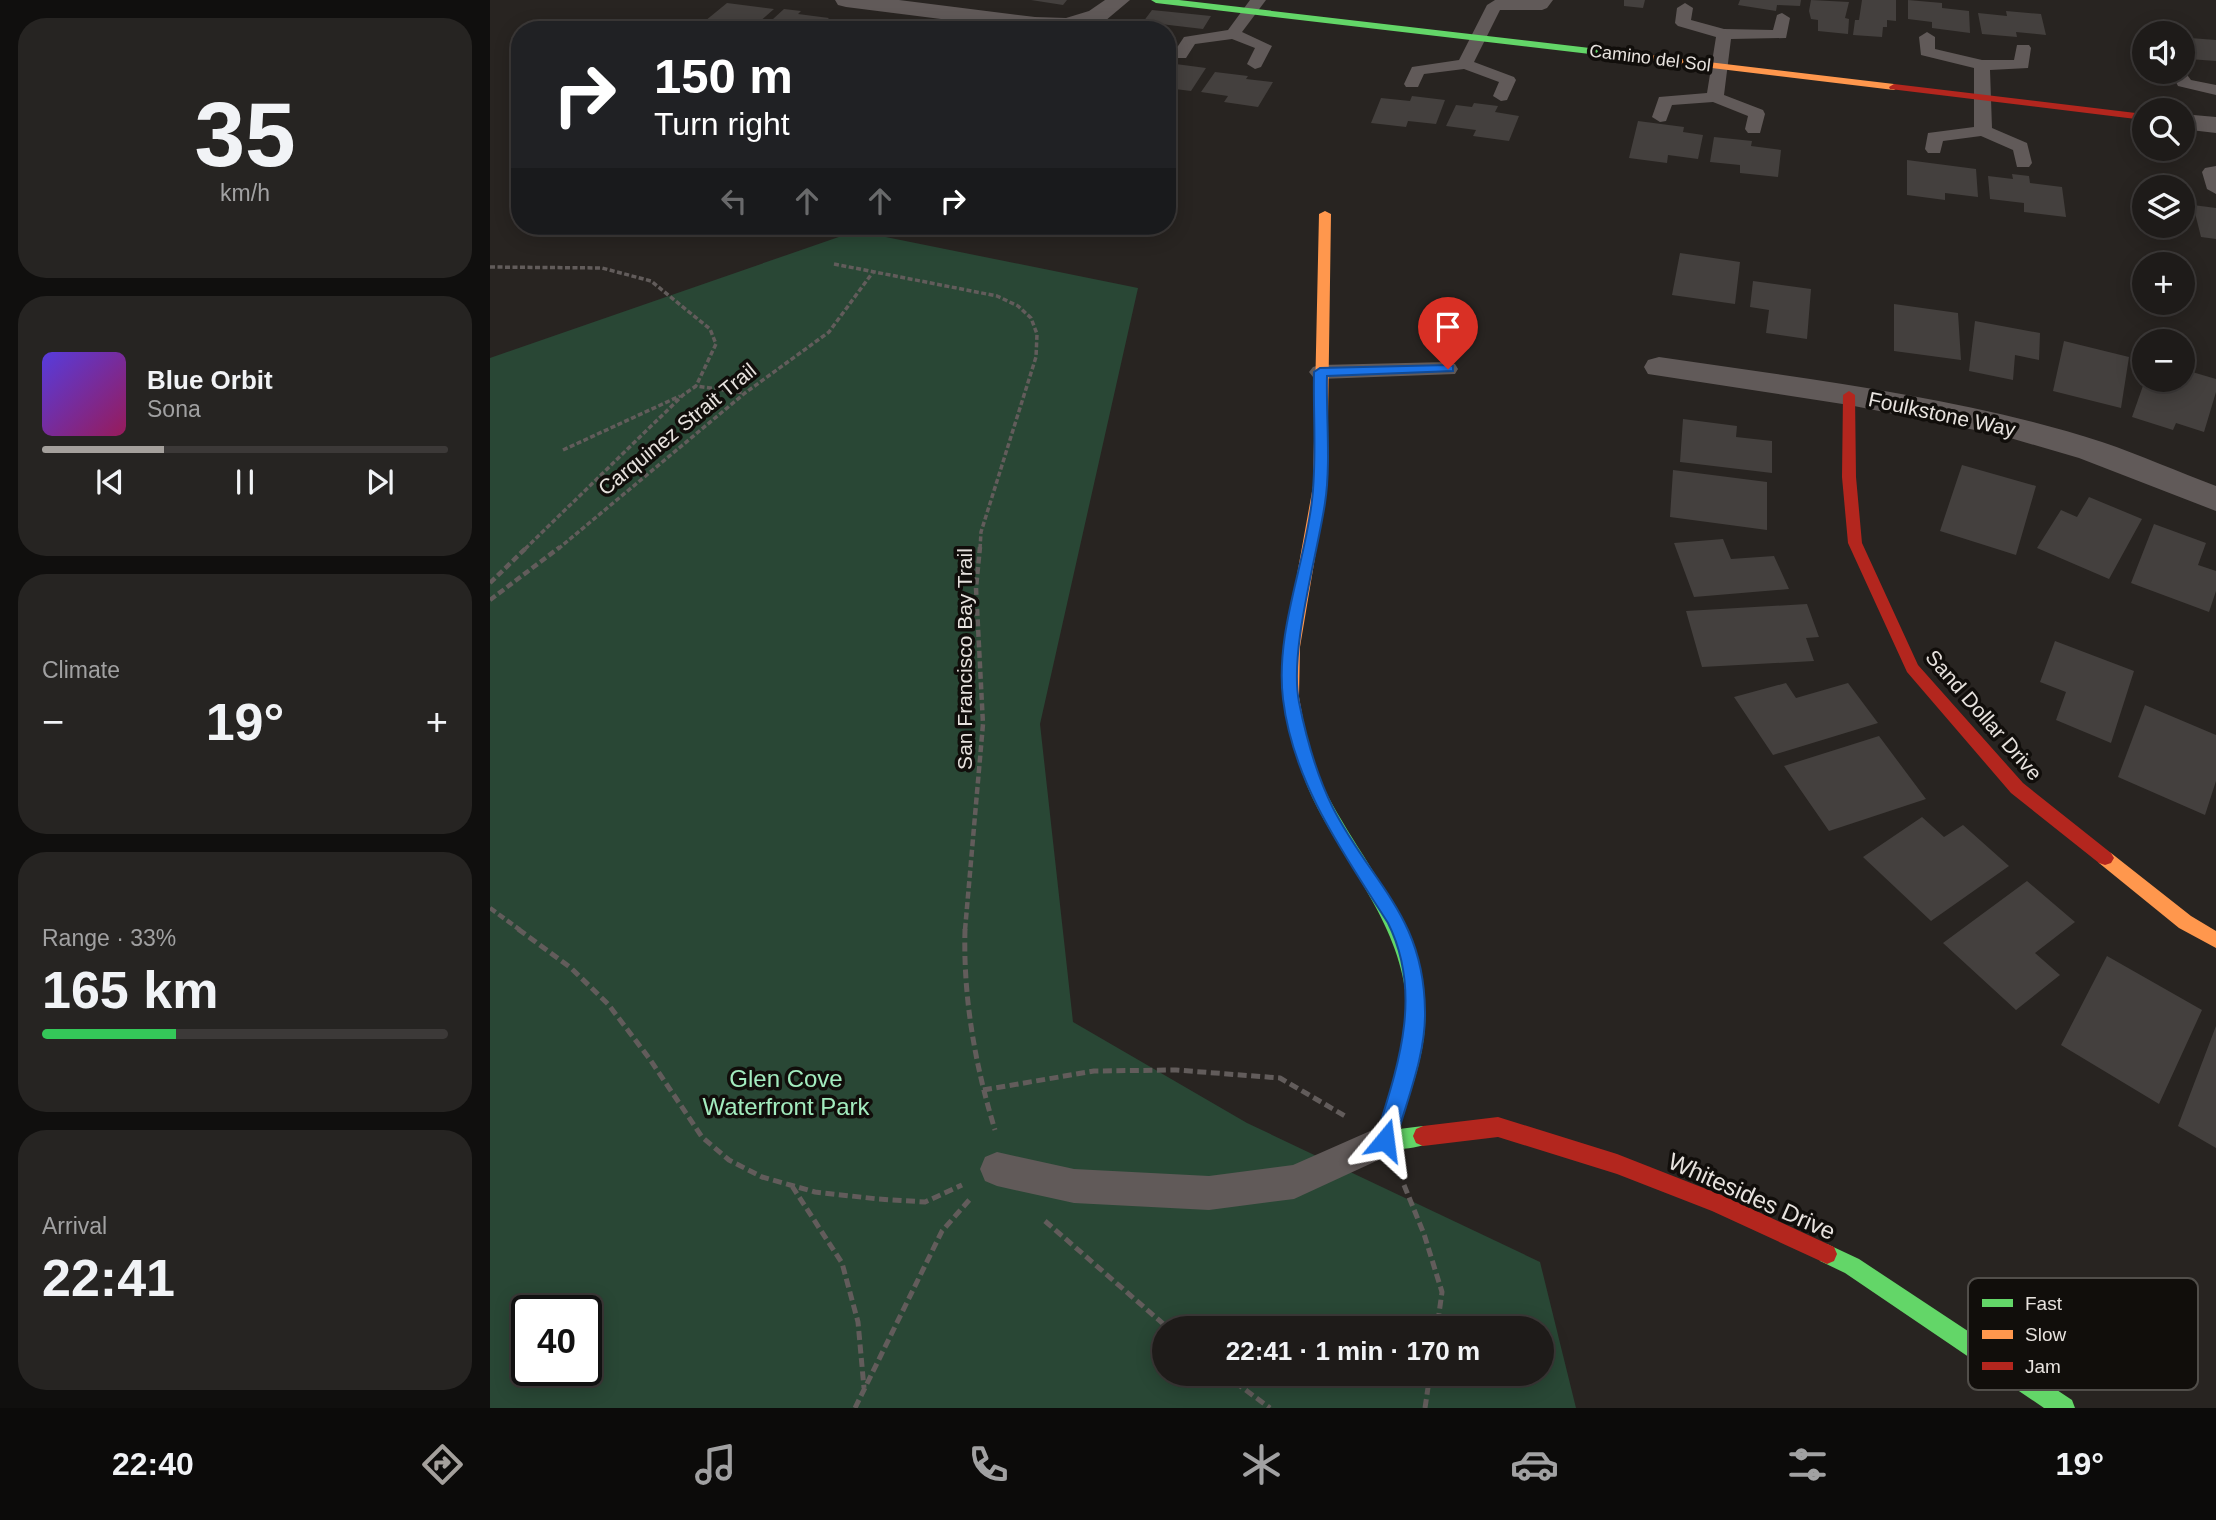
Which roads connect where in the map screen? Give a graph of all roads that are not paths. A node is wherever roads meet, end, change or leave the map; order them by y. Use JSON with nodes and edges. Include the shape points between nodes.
{"nodes":[{"id":1,"x":846,"y":0,"type":"edge"},
{"id":2,"x":1119,"y":0,"type":"edge"},
{"id":3,"x":1156,"y":0,"type":"edge"},
{"id":4,"x":1477,"y":0,"type":"edge"},
{"id":5,"x":1545,"y":0,"type":"edge"},
{"id":6,"x":1254,"y":5,"type":"edge"},
{"id":7,"x":1495,"y":5,"type":"junction"},
{"id":8,"x":1685,"y":8,"type":"dead end"},
{"id":9,"x":1782,"y":18,"type":"dead end"},
{"id":10,"x":1011,"y":21,"type":"edge"},
{"id":11,"x":1080,"y":21,"type":"edge"},
{"id":12,"x":1233,"y":34,"type":"junction"},
{"id":13,"x":1724,"y":34,"type":"junction"},
{"id":14,"x":1927,"y":37,"type":"dead end"},
{"id":15,"x":1476,"y":38,"type":"junction"},
{"id":16,"x":2023,"y":48,"type":"dead end"},
{"id":17,"x":1180,"y":55,"type":"dead end"},
{"id":18,"x":1255,"y":64,"type":"dead end"},
{"id":19,"x":1465,"y":64,"type":"junction"},
{"id":20,"x":1982,"y":65,"type":"junction"},
{"id":21,"x":1722,"y":66,"type":"junction"},
{"id":22,"x":1412,"y":84,"type":"dead end"},
{"id":23,"x":2189,"y":84,"type":"edge"},
{"id":24,"x":2216,"y":90,"type":"edge"},
{"id":25,"x":1501,"y":96,"type":"dead end"},
{"id":26,"x":1715,"y":97,"type":"junction"},
{"id":27,"x":1981,"y":97,"type":"junction"},
{"id":28,"x":2132,"y":116,"type":"edge"},
{"id":29,"x":1660,"y":117,"type":"dead end"},
{"id":30,"x":2195,"y":123,"type":"edge"},
{"id":31,"x":2216,"y":125,"type":"edge"},
{"id":32,"x":1754,"y":129,"type":"dead end"},
{"id":33,"x":1983,"y":131,"type":"junction"},
{"id":34,"x":1934,"y":149,"type":"dead end"},
{"id":35,"x":2023,"y":163,"type":"dead end"},
{"id":36,"x":2216,"y":171,"type":"edge"},
{"id":37,"x":2216,"y":189,"type":"edge"},
{"id":38,"x":1325,"y":214,"type":"dead end"},
{"id":39,"x":1659,"y":367,"type":"dead end"},
{"id":40,"x":1448,"y":369,"type":"dead end"},
{"id":41,"x":1320,"y":372,"type":"junction"},
{"id":42,"x":1849,"y":394,"type":"junction"},
{"id":43,"x":2216,"y":499,"type":"edge"},
{"id":44,"x":2216,"y":940,"type":"edge"},
{"id":45,"x":1385,"y":1140,"type":"junction"},
{"id":46,"x":997,"y":1169,"type":"road end"},
{"id":47,"x":1968,"y":1346,"type":"edge"},
{"id":48,"x":2031,"y":1390,"type":"edge"},
{"id":49,"x":2051,"y":1404,"type":"edge"}],
"edges":[{"from":1,"to":10,"type":"street"},
{"from":2,"to":11,"type":"street","via":[[1097,16]]},
{"from":3,"to":6,"type":"street","name":"Camino del Sol"},
{"from":4,"to":7,"type":"lane"},
{"from":5,"to":7,"type":"lane","via":[[1542,5]]},
{"from":6,"to":12,"type":"lane"},
{"from":6,"to":15,"type":"street","name":"Camino del Sol"},
{"from":7,"to":15,"type":"lane"},
{"from":8,"to":13,"type":"lane","via":[[1683,23]]},
{"from":9,"to":13,"type":"lane","via":[[1780,35]]},
{"from":12,"to":17,"type":"lane","via":[[1190,40]]},
{"from":12,"to":18,"type":"lane","via":[[1264,46]]},
{"from":13,"to":21,"type":"lane"},
{"from":14,"to":20,"type":"lane","via":[[1927,52]]},
{"from":15,"to":19,"type":"lane"},
{"from":15,"to":21,"type":"street","name":"Camino del Sol"},
{"from":16,"to":20,"type":"lane","via":[[2022,65]]},
{"from":19,"to":22,"type":"lane","via":[[1418,70]]},
{"from":19,"to":25,"type":"lane","via":[[1508,80]]},
{"from":20,"to":27,"type":"lane"},
{"from":21,"to":26,"type":"lane"},
{"from":21,"to":27,"type":"street","name":"Camino del Sol"},
{"from":23,"to":24,"type":"lane"},
{"from":26,"to":29,"type":"lane","via":[[1665,101]]},
{"from":26,"to":32,"type":"lane","via":[[1757,114]]},
{"from":27,"to":28,"type":"street","name":"Camino del Sol"},
{"from":27,"to":33,"type":"lane"},
{"from":30,"to":31,"type":"street"},
{"from":33,"to":34,"type":"lane","via":[[1934,136]]},
{"from":33,"to":35,"type":"lane","via":[[2021,147]]},
{"from":36,"to":37,"type":"lane","via":[[2211,172]]},
{"from":38,"to":41,"type":"street"},
{"from":39,"to":42,"type":"street","name":"Foulkstone Way"},
{"from":40,"to":41,"type":"lane"},
{"from":41,"to":45,"type":"street","via":[[1319,499],[1294,630],[1291,699],[1304,754],[1326,810],[1394,918],[1413,974],[1416,1013],[1412,1050]]},
{"from":42,"to":43,"type":"street","name":"Foulkstone Way","via":[[2003,425],[2091,450]]},
{"from":42,"to":44,"type":"street","name":"Sand Dollar Drive","via":[[1855,543],[1912,668],[2017,788],[2185,922]]},
{"from":45,"to":46,"type":"lane","via":[[1294,1182],[1209,1192],[1074,1186]]},
{"from":45,"to":47,"type":"street","name":"Whitesides Drive","via":[[1498,1127],[1617,1164],[1717,1203],[1852,1266]]},
{"from":48,"to":49,"type":"street","name":"Whitesides Drive"}]}
